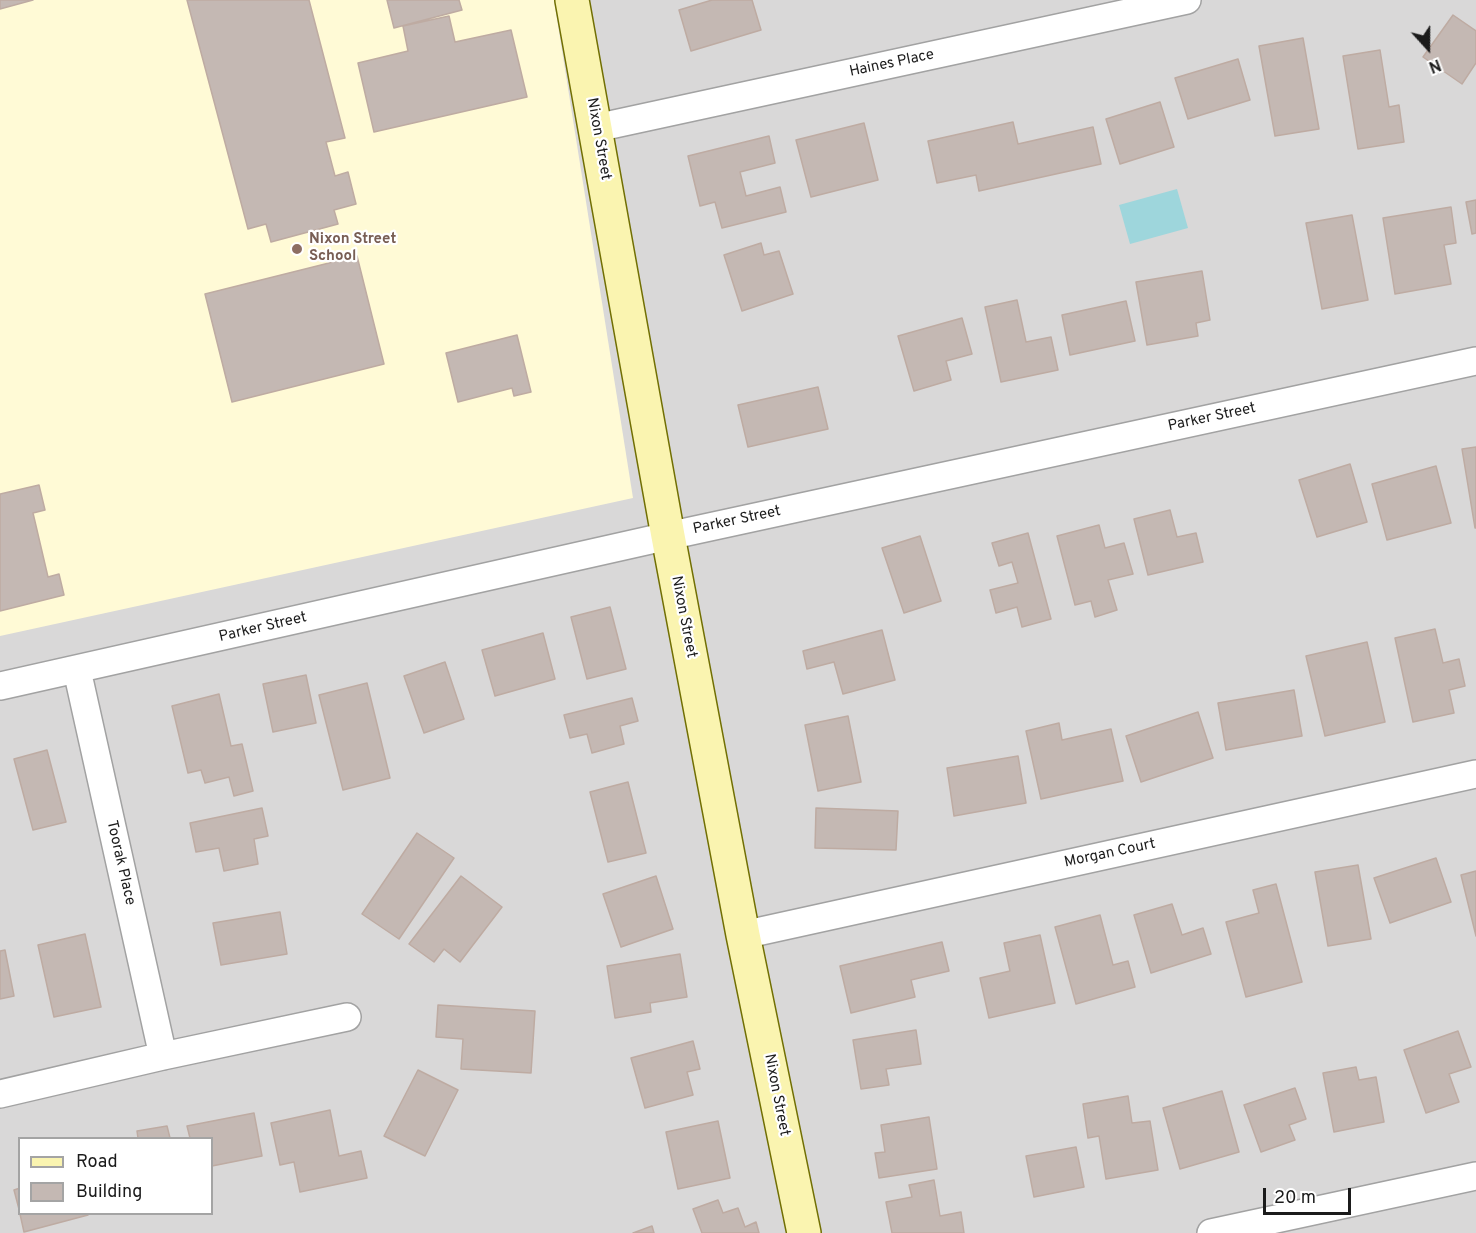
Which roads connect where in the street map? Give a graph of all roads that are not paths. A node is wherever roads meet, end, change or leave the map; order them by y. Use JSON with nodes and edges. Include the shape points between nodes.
{"nodes":[{"id":1,"x":572,"y":0,"type":"edge"},
{"id":2,"x":1187,"y":0,"type":"edge"},
{"id":3,"x":596,"y":128,"type":"junction"},
{"id":4,"x":1476,"y":361,"type":"edge"},
{"id":5,"x":668,"y":536,"type":"junction"},
{"id":6,"x":77,"y":670,"type":"junction"},
{"id":7,"x":0,"y":686,"type":"edge"},
{"id":8,"x":1476,"y":774,"type":"edge"},
{"id":9,"x":743,"y":934,"type":"junction"},
{"id":10,"x":346,"y":1017,"type":"dead end"},
{"id":11,"x":163,"y":1056,"type":"junction"},
{"id":12,"x":0,"y":1094,"type":"edge"},
{"id":13,"x":1476,"y":1176,"type":"edge"},
{"id":14,"x":804,"y":1233,"type":"edge"},
{"id":15,"x":1211,"y":1233,"type":"edge"}],
"edges":[{"from":1,"to":3,"type":"street","name":"Nixon Street"},
{"from":2,"to":3,"type":"street","name":"Haines Place"},
{"from":3,"to":5,"type":"street","name":"Nixon Street"},
{"from":4,"to":5,"type":"street","name":"Parker Street"},
{"from":5,"to":6,"type":"street","name":"Parker Street"},
{"from":5,"to":9,"type":"street","name":"Nixon Street"},
{"from":6,"to":7,"type":"street","name":"Parker Street"},
{"from":6,"to":11,"type":"street","name":"Toorak Place"},
{"from":8,"to":9,"type":"street","name":"Morgan Court"},
{"from":9,"to":14,"type":"street","name":"Nixon Street"},
{"from":10,"to":11,"type":"street"},
{"from":11,"to":12,"type":"street"},
{"from":13,"to":15,"type":"street"}]}
